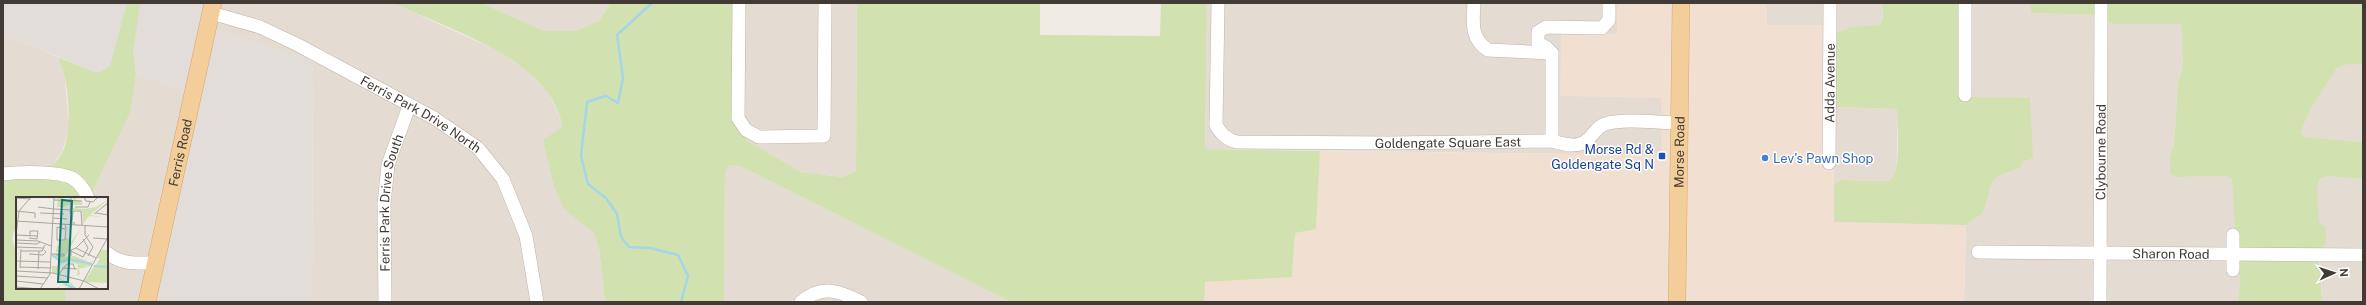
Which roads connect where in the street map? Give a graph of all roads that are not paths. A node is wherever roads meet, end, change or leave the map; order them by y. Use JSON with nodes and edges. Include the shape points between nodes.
{"nodes":[{"id":1,"x":739,"y":3,"type":"edge"},
{"id":2,"x":825,"y":3,"type":"edge"},
{"id":3,"x":1218,"y":3,"type":"edge"},
{"id":4,"x":1474,"y":3,"type":"edge"},
{"id":5,"x":1609,"y":3,"type":"edge"},
{"id":6,"x":1681,"y":3,"type":"edge"},
{"id":7,"x":1830,"y":3,"type":"edge"},
{"id":8,"x":1965,"y":3,"type":"edge"},
{"id":9,"x":2101,"y":3,"type":"edge"},
{"id":10,"x":212,"y":8,"type":"edge"},
{"id":11,"x":1552,"y":53,"type":"junction"},
{"id":12,"x":1965,"y":95,"type":"dead end"},
{"id":13,"x":409,"y":106,"type":"junction"},
{"id":14,"x":1679,"y":123,"type":"junction"},
{"id":15,"x":1552,"y":141,"type":"junction"},
{"id":16,"x":1829,"y":163,"type":"dead end"},
{"id":17,"x":3,"y":174,"type":"edge"},
{"id":18,"x":88,"y":197,"type":"edge"},
{"id":19,"x":2233,"y":235,"type":"dead end"},
{"id":20,"x":1978,"y":252,"type":"dead end"},
{"id":21,"x":2100,"y":253,"type":"junction"},
{"id":22,"x":108,"y":254,"type":"edge"},
{"id":23,"x":2233,"y":254,"type":"junction"},
{"id":24,"x":2363,"y":255,"type":"edge"},
{"id":25,"x":156,"y":263,"type":"junction"},
{"id":26,"x":2233,"y":270,"type":"dead end"},
{"id":27,"x":147,"y":302,"type":"edge"},
{"id":28,"x":385,"y":302,"type":"edge"},
{"id":29,"x":537,"y":302,"type":"edge"},
{"id":30,"x":801,"y":302,"type":"edge"},
{"id":31,"x":861,"y":302,"type":"edge"},
{"id":32,"x":1677,"y":302,"type":"edge"},
{"id":33,"x":2100,"y":302,"type":"edge"}],
"edges":[{"from":1,"to":2,"type":"street","via":[[738,118],[746,130],[759,137],[824,136]]},
{"from":3,"to":15,"type":"street","name":"Goldengate Square East","via":[[1216,125],[1228,139],[1237,142],[1396,143]]},
{"from":4,"to":11,"type":"street","via":[[1474,32],[1480,44],[1488,50]]},
{"from":5,"to":11,"type":"street","via":[[1609,20],[1602,28],[1541,28],[1537,36],[1538,43]]},
{"from":6,"to":14,"type":"main road","name":"Morse Road"},
{"from":7,"to":16,"type":"street","name":"Adda Avenue"},
{"from":8,"to":12,"type":"street"},
{"from":9,"to":21,"type":"street","name":"Clybourne Road"},
{"from":10,"to":13,"type":"street","name":"Ferris Park Drive North","via":[[279,36]]},
{"from":10,"to":25,"type":"main road","name":"Ferris Road"},
{"from":11,"to":15,"type":"street"},
{"from":13,"to":28,"type":"street","name":"Ferris Park Drive South","via":[[387,173],[384,204]]},
{"from":13,"to":29,"type":"street","name":"Ferris Park Drive North","via":[[434,118],[478,148],[503,179],[526,236]]},
{"from":14,"to":15,"type":"street","name":"Goldengate Square East","via":[[1605,124],[1593,132],[1588,140],[1575,146]]},
{"from":14,"to":32,"type":"main road","name":"Morse Road"},
{"from":17,"to":18,"type":"street","via":[[55,174],[73,178],[86,191]]},
{"from":19,"to":23,"type":"street"},
{"from":20,"to":21,"type":"street","name":"Sharon Road"},
{"from":21,"to":23,"type":"street","name":"Sharon Road"},
{"from":21,"to":33,"type":"street","name":"Clybourne Road"},
{"from":22,"to":25,"type":"street","via":[[115,260],[126,263]]},
{"from":23,"to":24,"type":"street","name":"Sharon Road"},
{"from":23,"to":26,"type":"street"},
{"from":25,"to":27,"type":"main road","name":"Ferris Road"},
{"from":30,"to":31,"type":"street","via":[[809,295],[824,290],[840,291]]}]}
